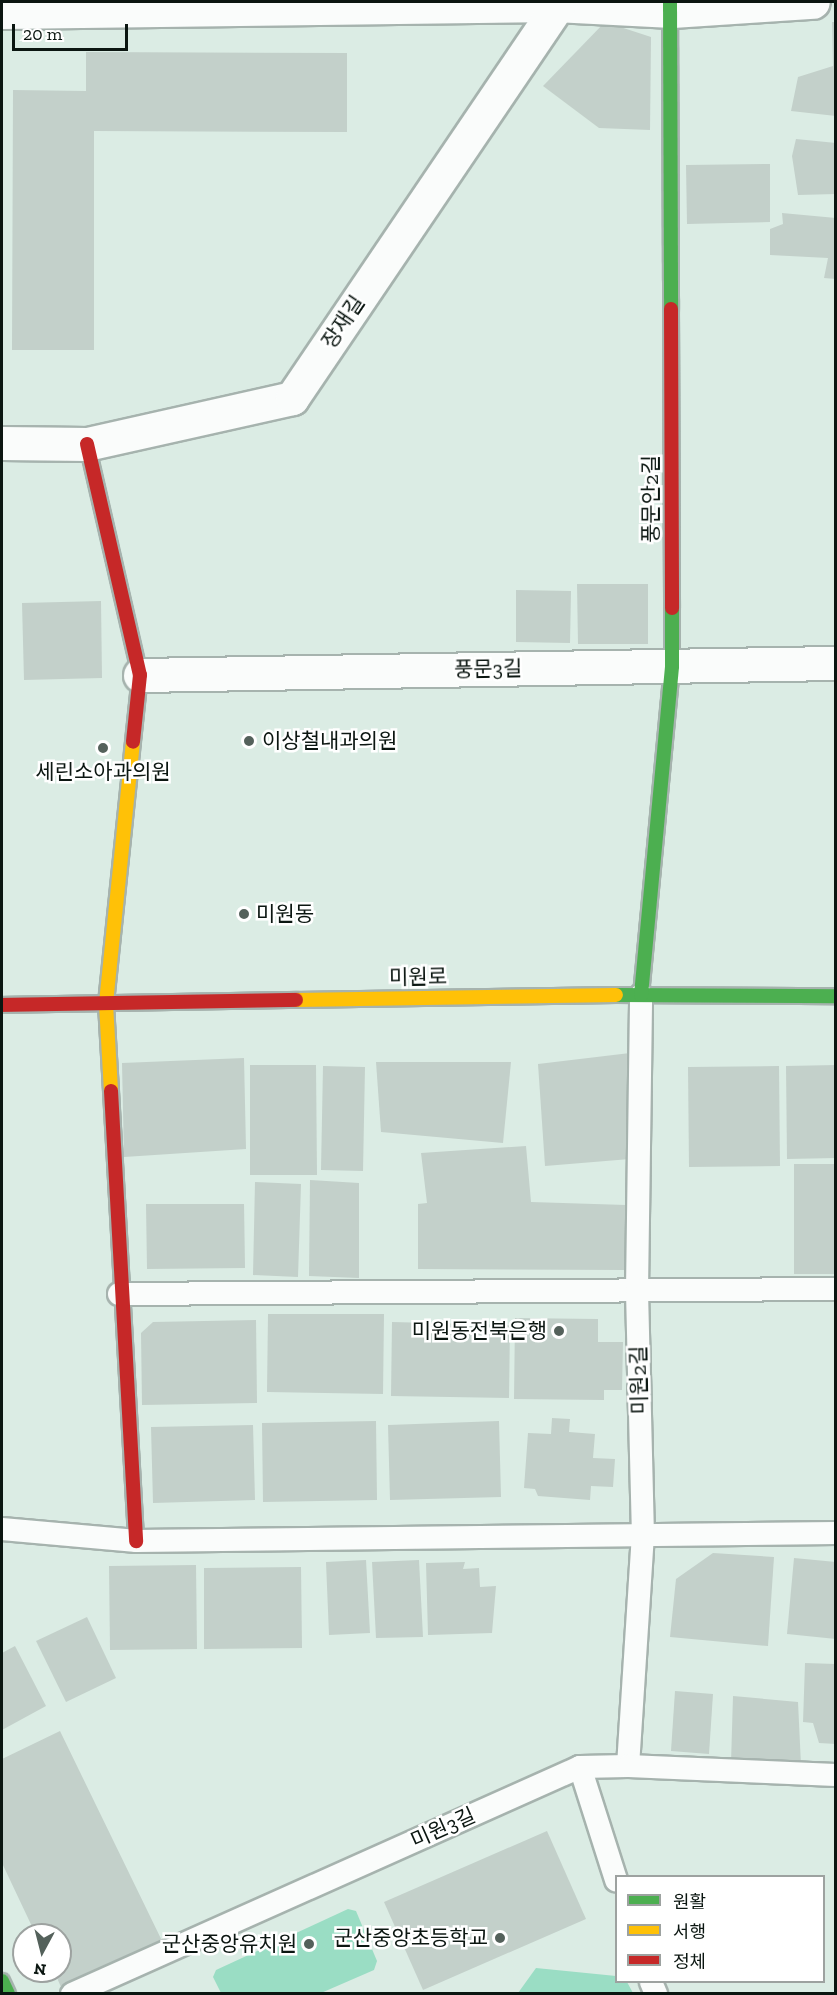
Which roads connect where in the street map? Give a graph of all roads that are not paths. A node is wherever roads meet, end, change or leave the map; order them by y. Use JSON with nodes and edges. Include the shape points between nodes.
{"nodes":[{"id":1,"x":813,"y":2,"type":"edge"},
{"id":2,"x":557,"y":3,"type":"edge"},
{"id":3,"x":671,"y":6,"type":"edge"},
{"id":4,"x":2,"y":12,"type":"edge"},
{"id":5,"x":2,"y":443,"type":"edge"},
{"id":6,"x":87,"y":444,"type":"junction"},
{"id":7,"x":836,"y":663,"type":"edge"},
{"id":8,"x":672,"y":666,"type":"junction"},
{"id":9,"x":140,"y":675,"type":"junction"},
{"id":10,"x":641,"y":995,"type":"junction"},
{"id":11,"x":836,"y":996,"type":"edge"},
{"id":12,"x":106,"y":1003,"type":"junction"},
{"id":13,"x":2,"y":1005,"type":"edge"},
{"id":14,"x":836,"y":1289,"type":"edge"},
{"id":15,"x":636,"y":1290,"type":"junction"},
{"id":16,"x":120,"y":1294,"type":"junction"},
{"id":17,"x":2,"y":1529,"type":"edge"},
{"id":18,"x":836,"y":1533,"type":"edge"},
{"id":19,"x":643,"y":1537,"type":"junction"},
{"id":20,"x":136,"y":1541,"type":"junction"},
{"id":21,"x":628,"y":1766,"type":"junction"},
{"id":22,"x":580,"y":1767,"type":"junction"},
{"id":23,"x":836,"y":1775,"type":"edge"},
{"id":24,"x":615,"y":1877,"type":"edge"},
{"id":25,"x":2,"y":1982,"type":"edge"},
{"id":26,"x":8,"y":1994,"type":"edge"},
{"id":27,"x":72,"y":1994,"type":"edge"}],
"edges":[{"from":1,"to":3,"type":"street"},
{"from":2,"to":3,"type":"street"},
{"from":2,"to":4,"type":"street"},
{"from":2,"to":6,"type":"street","name":"장재길","via":[[292,398]]},
{"from":3,"to":8,"type":"street","name":"풍문안2길"},
{"from":5,"to":6,"type":"street","name":"장재길"},
{"from":6,"to":9,"type":"street"},
{"from":7,"to":8,"type":"street","name":"풍문3길"},
{"from":8,"to":9,"type":"street","name":"풍문3길"},
{"from":8,"to":10,"type":"street","name":"풍문안2길"},
{"from":9,"to":12,"type":"street"},
{"from":10,"to":11,"type":"street","name":"미원로"},
{"from":10,"to":12,"type":"street","name":"미원로"},
{"from":10,"to":15,"type":"lane","name":"미원2길"},
{"from":12,"to":13,"type":"street","name":"미원로"},
{"from":12,"to":16,"type":"street"},
{"from":14,"to":15,"type":"lane"},
{"from":15,"to":16,"type":"lane"},
{"from":15,"to":19,"type":"lane","name":"미원2길"},
{"from":16,"to":20,"type":"street"},
{"from":17,"to":20,"type":"lane"},
{"from":18,"to":19,"type":"lane"},
{"from":19,"to":20,"type":"lane"},
{"from":19,"to":21,"type":"lane","name":"미원2길"},
{"from":21,"to":22,"type":"lane","name":"미원3길"},
{"from":21,"to":23,"type":"lane","name":"미원3길"},
{"from":22,"to":24,"type":"lane"},
{"from":22,"to":27,"type":"lane","name":"미원3길"},
{"from":25,"to":26,"type":"street"}]}
